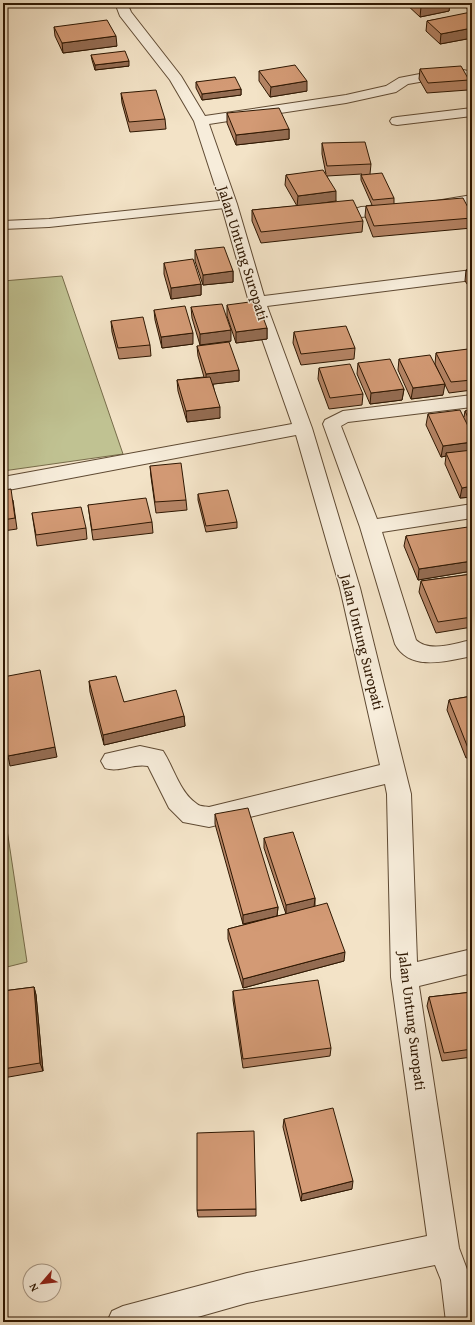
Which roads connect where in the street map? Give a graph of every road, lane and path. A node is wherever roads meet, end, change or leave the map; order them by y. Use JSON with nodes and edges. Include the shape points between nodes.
{"nodes":[{"id":1,"x":121,"y":3,"type":"edge"},
{"id":2,"x":469,"y":3,"type":"edge"},
{"id":3,"x":472,"y":6,"type":"edge"},
{"id":4,"x":472,"y":76,"type":"edge"},
{"id":5,"x":472,"y":112,"type":"edge"},
{"id":6,"x":201,"y":121,"type":"junction"},
{"id":7,"x":397,"y":121,"type":"dead end"},
{"id":8,"x":472,"y":200,"type":"edge"},
{"id":9,"x":229,"y":204,"type":"junction"},
{"id":10,"x":424,"y":208,"type":"edge"},
{"id":11,"x":409,"y":209,"type":"edge"},
{"id":12,"x":361,"y":212,"type":"dead end"},
{"id":13,"x":3,"y":225,"type":"edge"},
{"id":14,"x":472,"y":275,"type":"edge"},
{"id":15,"x":257,"y":302,"type":"junction"},
{"id":16,"x":472,"y":401,"type":"edge"},
{"id":17,"x":303,"y":428,"type":"junction"},
{"id":18,"x":3,"y":484,"type":"edge"},
{"id":19,"x":472,"y":511,"type":"edge"},
{"id":20,"x":370,"y":527,"type":"junction"},
{"id":21,"x":472,"y":648,"type":"edge"},
{"id":22,"x":113,"y":761,"type":"dead end"},
{"id":23,"x":393,"y":772,"type":"junction"},
{"id":24,"x":472,"y":961,"type":"edge"},
{"id":25,"x":404,"y":976,"type":"junction"},
{"id":26,"x":444,"y":1248,"type":"junction"},
{"id":27,"x":464,"y":1279,"type":"edge"},
{"id":28,"x":123,"y":1322,"type":"edge"},
{"id":29,"x":462,"y":1322,"type":"edge"}],
"edges":[{"from":1,"to":6,"type":"street","name":"Jalan Untung Suropati","via":[[125,13],[176,79]]},
{"from":2,"to":3,"type":"street"},
{"from":4,"to":6,"type":"street","via":[[459,73],[425,77],[404,81],[391,89],[346,99]]},
{"from":5,"to":7,"type":"street"},
{"from":6,"to":9,"type":"street","name":"Jalan Untung Suropati"},
{"from":8,"to":10,"type":"street"},
{"from":9,"to":13,"type":"lane","via":[[49,223]]},
{"from":9,"to":15,"type":"street","name":"Jalan Untung Suropati"},
{"from":11,"to":12,"type":"street"},
{"from":14,"to":15,"type":"street"},
{"from":15,"to":17,"type":"street","name":"Jalan Untung Suropati"},
{"from":16,"to":20,"type":"street","via":[[343,417],[332,424]]},
{"from":17,"to":18,"type":"street"},
{"from":17,"to":23,"type":"street","name":"Jalan Untung Suropati","via":[[350,588]]},
{"from":19,"to":20,"type":"street"},
{"from":20,"to":21,"type":"street","via":[[406,644],[410,649],[416,653],[432,655]]},
{"from":22,"to":23,"type":"street","via":[[140,755],[155,758],[177,801],[192,815],[209,818]]},
{"from":23,"to":25,"type":"street","name":"Jalan Untung Suropati","via":[[399,794]]},
{"from":24,"to":25,"type":"street"},
{"from":25,"to":26,"type":"street","name":"Jalan Untung Suropati"},
{"from":26,"to":27,"type":"street","name":"Jalan Untung Suropati"},
{"from":26,"to":28,"type":"street","via":[[247,1288]]},
{"from":27,"to":29,"type":"street","name":"Jalan Untung Suropati"}]}
